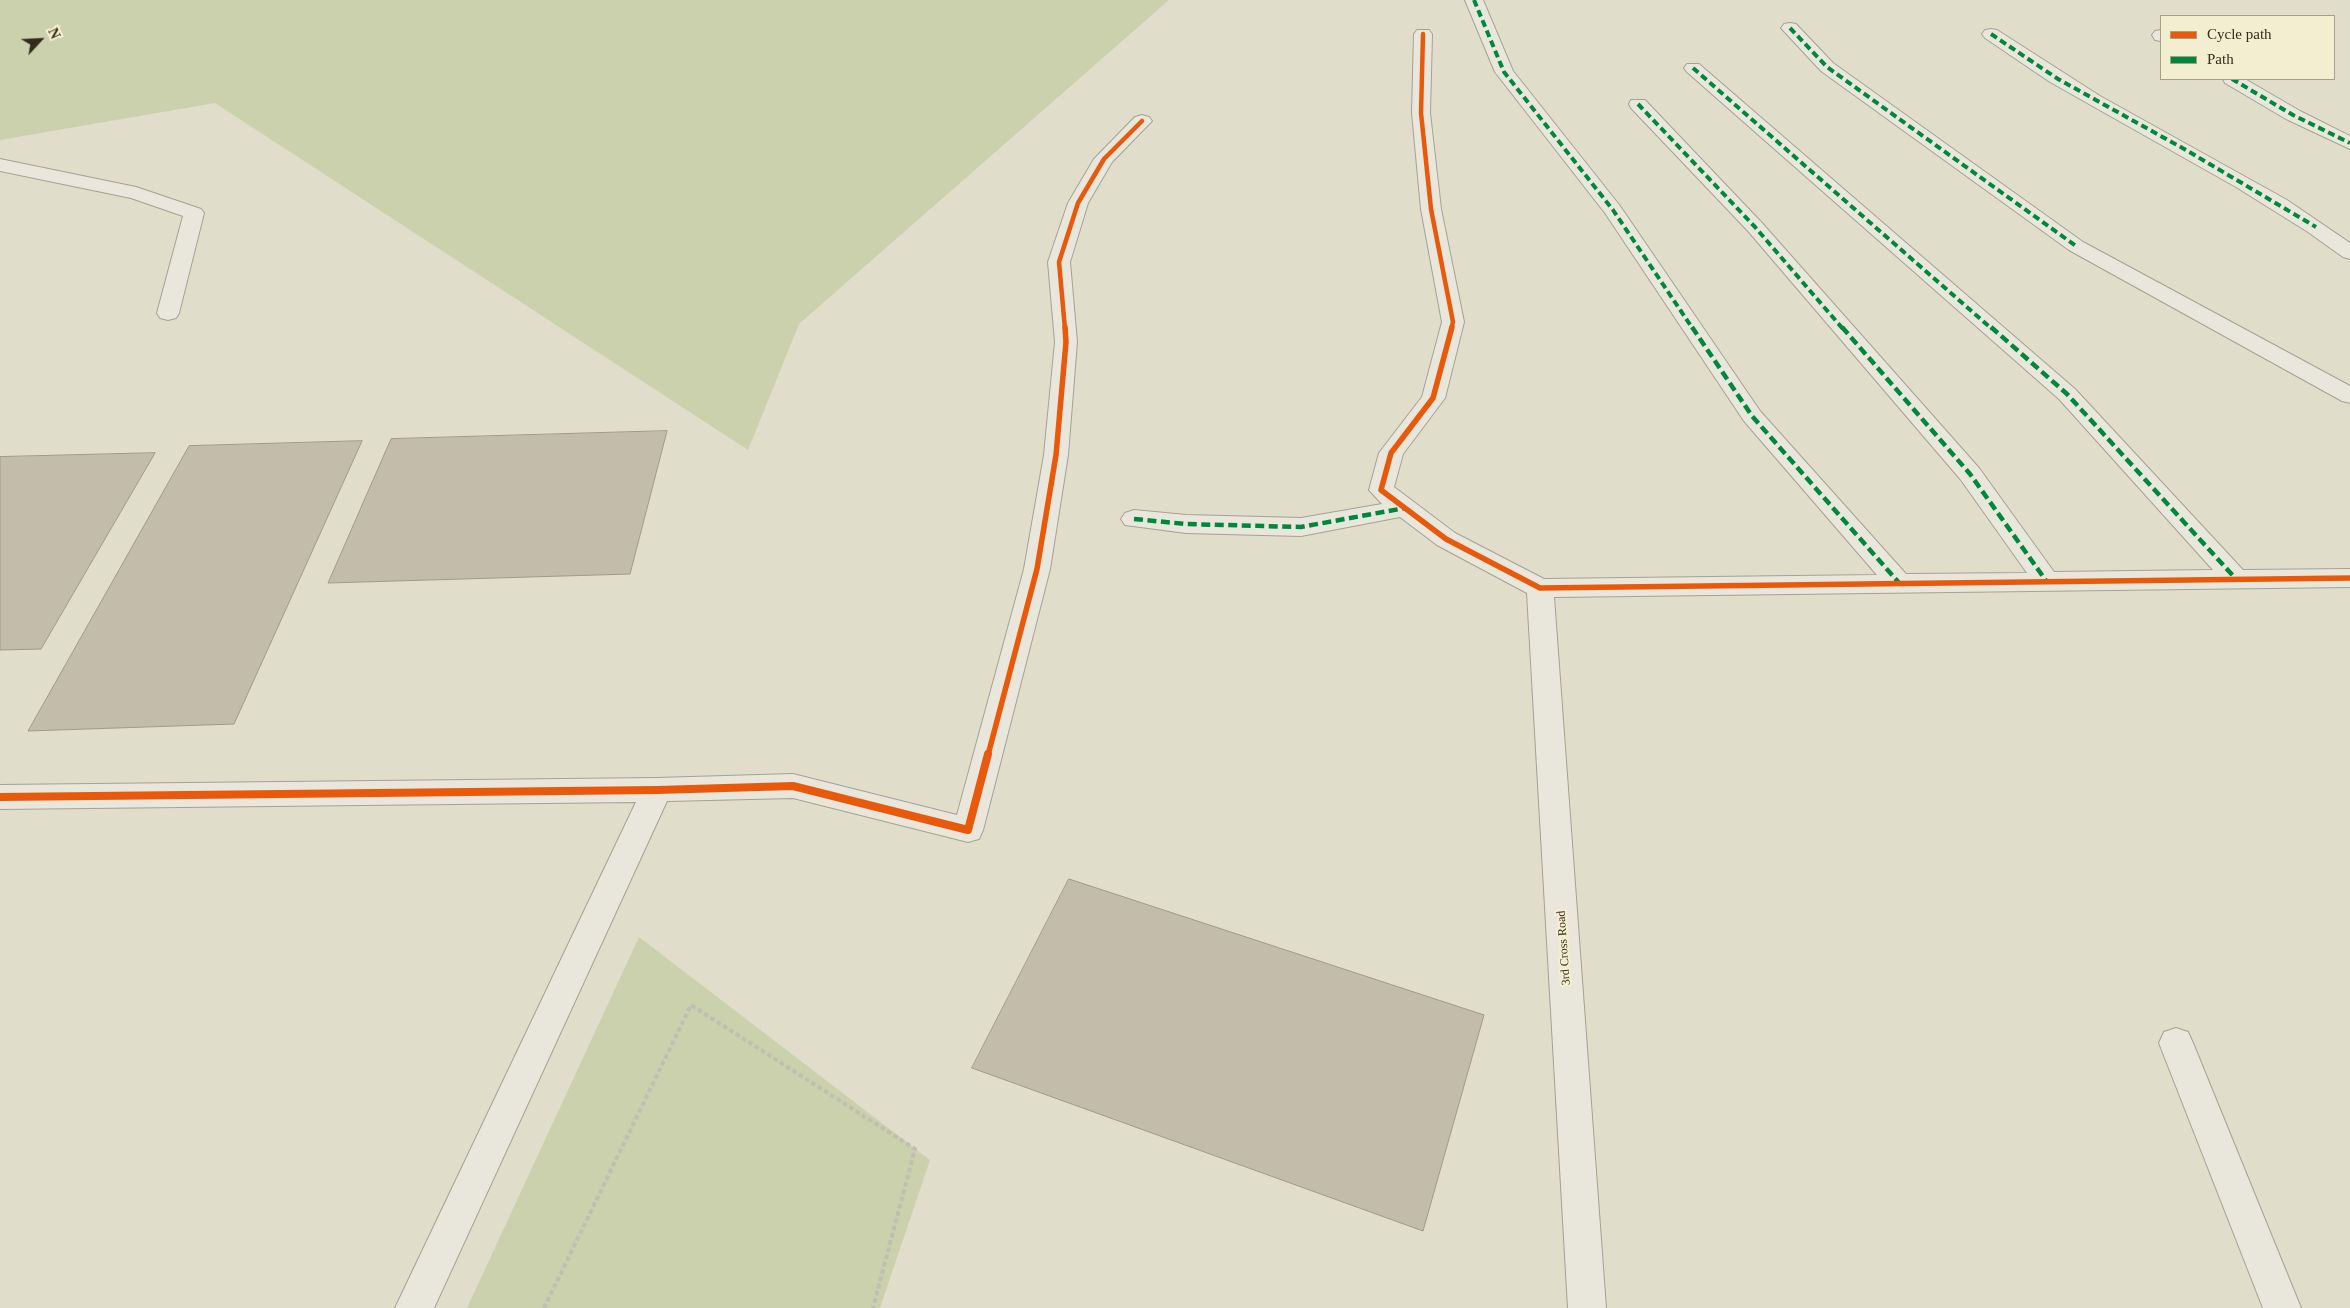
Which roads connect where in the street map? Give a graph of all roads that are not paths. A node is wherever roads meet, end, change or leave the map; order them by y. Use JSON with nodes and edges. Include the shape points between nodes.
{"nodes":[{"id":1,"x":1474,"y":0,"type":"edge"},
{"id":2,"x":1790,"y":28,"type":"dead end"},
{"id":3,"x":1423,"y":34,"type":"dead end"},
{"id":4,"x":1990,"y":34,"type":"dead end"},
{"id":5,"x":1693,"y":68,"type":"dead end"},
{"id":6,"x":2234,"y":80,"type":"edge"},
{"id":7,"x":1638,"y":104,"type":"dead end"},
{"id":8,"x":1142,"y":121,"type":"dead end"},
{"id":9,"x":2350,"y":143,"type":"edge"},
{"id":10,"x":0,"y":165,"type":"edge"},
{"id":11,"x":2350,"y":253,"type":"edge"},
{"id":12,"x":168,"y":313,"type":"dead end"},
{"id":13,"x":2350,"y":396,"type":"edge"},
{"id":14,"x":1404,"y":508,"type":"junction"},
{"id":15,"x":1134,"y":519,"type":"dead end"},
{"id":16,"x":2350,"y":578,"type":"edge"},
{"id":17,"x":2236,"y":579,"type":"junction"},
{"id":18,"x":2047,"y":582,"type":"junction"},
{"id":19,"x":1900,"y":584,"type":"junction"},
{"id":20,"x":1540,"y":588,"type":"junction"},
{"id":21,"x":657,"y":790,"type":"junction"},
{"id":22,"x":0,"y":796,"type":"edge"},
{"id":23,"x":2176,"y":1043,"type":"dead end"},
{"id":24,"x":414,"y":1308,"type":"edge"},
{"id":25,"x":1587,"y":1308,"type":"edge"},
{"id":26,"x":2282,"y":1308,"type":"edge"}],
"edges":[{"from":1,"to":19,"type":"street","via":[[1504,72],[1613,210],[1752,416]]},
{"from":2,"to":13,"type":"street","via":[[1827,67],[2076,246]]},
{"from":3,"to":14,"type":"street","via":[[1421,113],[1431,209],[1453,322],[1433,398],[1391,454],[1381,490]]},
{"from":4,"to":11,"type":"street","via":[[2058,79],[2316,227]]},
{"from":5,"to":17,"type":"street","via":[[2067,394]]},
{"from":6,"to":9,"type":"street","via":[[2293,115]]},
{"from":7,"to":18,"type":"street","via":[[1754,227],[1970,474]]},
{"from":8,"to":21,"type":"street","via":[[1104,159],[1082,196],[1059,262],[1066,342],[1056,456],[1037,569],[968,830],[793,786]]},
{"from":10,"to":12,"type":"street","via":[[136,192],[194,213]]},
{"from":14,"to":15,"type":"street","via":[[1301,527],[1186,524]]},
{"from":14,"to":20,"type":"street","via":[[1446,539]]},
{"from":16,"to":17,"type":"street"},
{"from":17,"to":18,"type":"street"},
{"from":18,"to":19,"type":"street"},
{"from":19,"to":20,"type":"street"},
{"from":20,"to":25,"type":"street","name":"3rd Cross Road"},
{"from":21,"to":22,"type":"street"},
{"from":21,"to":24,"type":"street"},
{"from":23,"to":26,"type":"street"}]}
